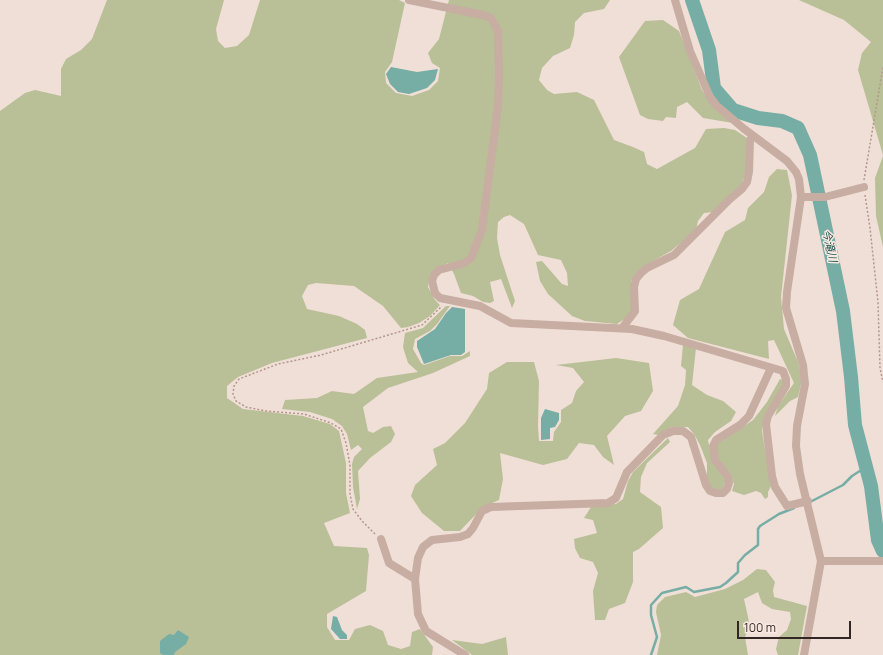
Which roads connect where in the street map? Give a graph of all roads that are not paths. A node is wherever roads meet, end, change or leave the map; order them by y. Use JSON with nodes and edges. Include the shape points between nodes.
{"nodes":[{"id":1,"x":409,"y":0,"type":"edge"},
{"id":2,"x":675,"y":0,"type":"edge"},
{"id":3,"x":753,"y":136,"type":"junction"},
{"id":4,"x":864,"y":187,"type":"road end"},
{"id":5,"x":804,"y":197,"type":"junction"},
{"id":6,"x":623,"y":327,"type":"junction"},
{"id":7,"x":771,"y":368,"type":"junction"},
{"id":8,"x":808,"y":501,"type":"junction"},
{"id":9,"x":382,"y":539,"type":"road end"},
{"id":10,"x":821,"y":561,"type":"junction"},
{"id":11,"x":881,"y":562,"type":"edge"},
{"id":12,"x":415,"y":579,"type":"junction"},
{"id":13,"x":465,"y":655,"type":"edge"},
{"id":14,"x":804,"y":655,"type":"edge"}],
"edges":[{"from":1,"to":6,"type":"street","via":[[483,15],[491,18],[498,31],[498,106],[482,230],[472,258],[439,270],[434,275],[432,281],[435,293],[440,298],[480,306],[511,323]]},
{"from":2,"to":3,"type":"street","via":[[690,51],[710,97]]},
{"from":3,"to":5,"type":"street","via":[[787,161],[799,179]]},
{"from":3,"to":6,"type":"street","via":[[750,140],[747,182],[674,255],[641,273],[634,287],[635,311]]},
{"from":4,"to":5,"type":"street","via":[[825,197]]},
{"from":5,"to":8,"type":"street","via":[[786,308],[803,365],[805,384],[798,418],[796,446],[800,474]]},
{"from":6,"to":7,"type":"street","via":[[664,336]]},
{"from":7,"to":8,"type":"street","via":[[783,372],[786,379],[786,386],[766,424],[775,487],[787,506]]},
{"from":7,"to":12,"type":"street","via":[[749,416],[716,440],[713,446],[715,460],[728,477],[729,483],[723,493],[716,494],[706,485],[691,437],[683,431],[674,431],[663,435],[627,472],[616,498],[608,503],[491,506],[482,512],[468,534],[432,540],[423,547],[418,558]]},
{"from":8,"to":10,"type":"street"},
{"from":9,"to":12,"type":"street","via":[[390,563]]},
{"from":10,"to":11,"type":"street"},
{"from":10,"to":14,"type":"street"},
{"from":12,"to":13,"type":"street","via":[[418,614],[422,626]]}]}
